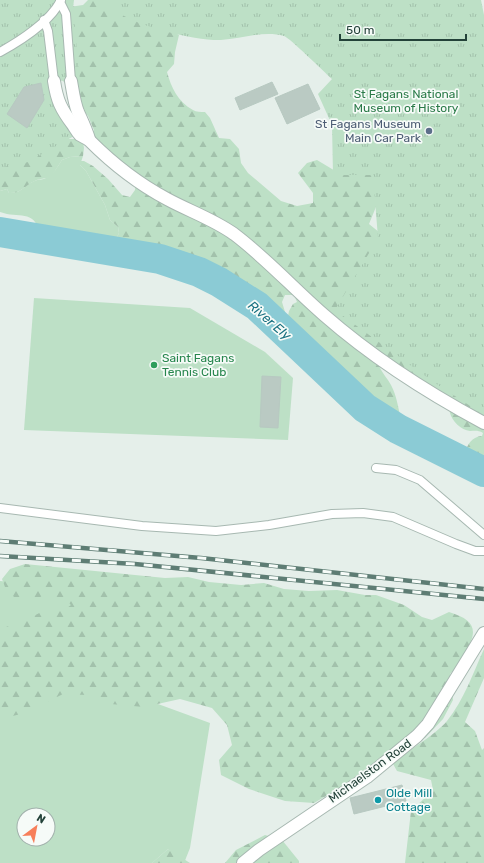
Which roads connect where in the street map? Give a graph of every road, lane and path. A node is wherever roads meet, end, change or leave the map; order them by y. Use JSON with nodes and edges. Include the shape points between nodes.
{"nodes":[{"id":1,"x":60,"y":1,"type":"edge"},
{"id":2,"x":44,"y":20,"type":"junction"},
{"id":3,"x":0,"y":52,"type":"edge"},
{"id":4,"x":54,"y":81,"type":"joint"},
{"id":5,"x":71,"y":81,"type":"joint"},
{"id":6,"x":89,"y":139,"type":"junction"},
{"id":7,"x":484,"y":423,"type":"edge"},
{"id":8,"x":376,"y":468,"type":"dead end"},
{"id":9,"x":0,"y":508,"type":"edge"},
{"id":10,"x":484,"y":535,"type":"edge"},
{"id":11,"x":484,"y":551,"type":"edge"},
{"id":12,"x":484,"y":633,"type":"edge"},
{"id":13,"x":244,"y":863,"type":"edge"}],
"edges":[{"from":1,"to":2,"type":"lane"},
{"from":1,"to":5,"type":"lane","via":[[66,14]]},
{"from":2,"to":3,"type":"lane"},
{"from":2,"to":4,"type":"lane","via":[[48,31]]},
{"from":4,"to":6,"type":"street","via":[[57,99],[64,112],[80,135]]},
{"from":5,"to":6,"type":"street","via":[[78,112]]},
{"from":6,"to":7,"type":"street","via":[[136,181],[233,234],[356,341],[421,387]]},
{"from":8,"to":10,"type":"lane","via":[[396,470],[420,480]]},
{"from":9,"to":11,"type":"lane","via":[[142,526],[216,531],[332,514],[363,513],[393,517],[456,544],[475,551]]},
{"from":12,"to":13,"type":"street","name":"Michaelston Road","via":[[428,724],[417,736],[367,777],[259,850]]}]}
